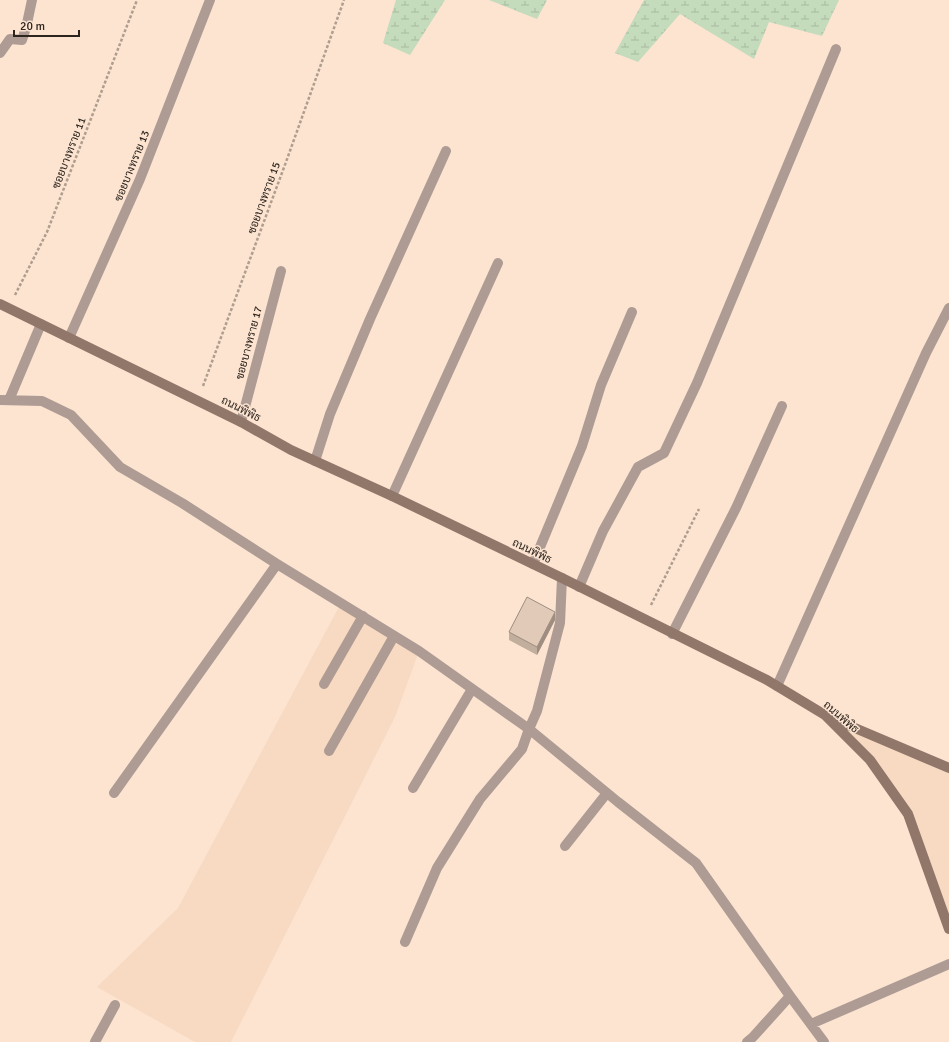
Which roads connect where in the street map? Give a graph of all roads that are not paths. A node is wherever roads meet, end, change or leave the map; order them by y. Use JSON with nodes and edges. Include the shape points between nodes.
{"nodes":[{"id":1,"x":32,"y":0,"type":"edge"},
{"id":2,"x":210,"y":0,"type":"edge"},
{"id":3,"x":836,"y":49,"type":"dead end"},
{"id":4,"x":0,"y":53,"type":"edge"},
{"id":5,"x":446,"y":151,"type":"dead end"},
{"id":6,"x":498,"y":263,"type":"dead end"},
{"id":7,"x":281,"y":271,"type":"dead end"},
{"id":8,"x":4,"y":306,"type":"edge"},
{"id":9,"x":949,"y":308,"type":"edge"},
{"id":10,"x":632,"y":312,"type":"dead end"},
{"id":11,"x":41,"y":324,"type":"junction"},
{"id":12,"x":69,"y":338,"type":"junction"},
{"id":13,"x":4,"y":400,"type":"edge"},
{"id":14,"x":782,"y":406,"type":"dead end"},
{"id":15,"x":241,"y":422,"type":"junction"},
{"id":16,"x":315,"y":461,"type":"junction"},
{"id":17,"x":392,"y":496,"type":"junction"},
{"id":18,"x":277,"y":564,"type":"junction"},
{"id":19,"x":533,"y":564,"type":"junction"},
{"id":20,"x":562,"y":578,"type":"junction"},
{"id":21,"x":580,"y":587,"type":"junction"},
{"id":22,"x":362,"y":616,"type":"junction"},
{"id":23,"x":672,"y":634,"type":"junction"},
{"id":24,"x":394,"y":636,"type":"junction"},
{"id":25,"x":324,"y":684,"type":"dead end"},
{"id":26,"x":777,"y":686,"type":"junction"},
{"id":27,"x":472,"y":689,"type":"junction"},
{"id":28,"x":825,"y":715,"type":"junction"},
{"id":29,"x":529,"y":729,"type":"junction"},
{"id":30,"x":329,"y":751,"type":"dead end"},
{"id":31,"x":949,"y":768,"type":"edge"},
{"id":32,"x":413,"y":788,"type":"dead end"},
{"id":33,"x":114,"y":793,"type":"dead end"},
{"id":34,"x":607,"y":793,"type":"junction"},
{"id":35,"x":565,"y":846,"type":"dead end"},
{"id":36,"x":949,"y":929,"type":"edge"},
{"id":37,"x":405,"y":942,"type":"dead end"},
{"id":38,"x":949,"y":964,"type":"edge"},
{"id":39,"x":790,"y":996,"type":"junction"},
{"id":40,"x":115,"y":1005,"type":"dead end"},
{"id":41,"x":811,"y":1024,"type":"junction"},
{"id":42,"x":95,"y":1042,"type":"edge"},
{"id":43,"x":747,"y":1042,"type":"edge"},
{"id":44,"x":824,"y":1042,"type":"edge"}],
"edges":[{"from":1,"to":4,"type":"street","via":[[22,40],[10,38]]},
{"from":2,"to":12,"type":"street","name":"ซอยบางทราย 13","via":[[140,179]]},
{"from":3,"to":21,"type":"street","via":[[700,376],[664,453],[638,467],[603,531]]},
{"from":5,"to":16,"type":"street","via":[[330,414]]},
{"from":6,"to":17,"type":"street"},
{"from":7,"to":15,"type":"street","name":"ขอยบางทราย 17"},
{"from":8,"to":11,"type":"street","name":"ถนนพิพิธ"},
{"from":9,"to":26,"type":"street","via":[[926,353]]},
{"from":10,"to":19,"type":"street","via":[[600,385],[582,446]]},
{"from":11,"to":12,"type":"street","name":"ถนนพิพิธ"},
{"from":11,"to":13,"type":"street"},
{"from":12,"to":15,"type":"street","name":"ถนนพิพิธ"},
{"from":13,"to":18,"type":"street","via":[[42,401],[71,415],[120,467]]},
{"from":14,"to":23,"type":"street","via":[[736,508]]},
{"from":15,"to":16,"type":"street","name":"ถนนพิพิธ"},
{"from":16,"to":17,"type":"street","name":"ถนนพิพิธ"},
{"from":17,"to":19,"type":"street","name":"ถนนพิพิธ"},
{"from":18,"to":22,"type":"street"},
{"from":18,"to":33,"type":"street"},
{"from":19,"to":20,"type":"street","name":"ถนนพิพิธ"},
{"from":20,"to":21,"type":"street","name":"ถนนพิพิธ"},
{"from":20,"to":29,"type":"street","via":[[560,623],[537,711]]},
{"from":21,"to":23,"type":"street","name":"ถนนพิพิธ"},
{"from":22,"to":24,"type":"street"},
{"from":22,"to":25,"type":"street"},
{"from":23,"to":26,"type":"street","name":"ถนนพิพิธ"},
{"from":24,"to":27,"type":"street"},
{"from":24,"to":30,"type":"street"},
{"from":26,"to":28,"type":"street","name":"ถนนพิพิธ"},
{"from":27,"to":29,"type":"street"},
{"from":27,"to":32,"type":"street"},
{"from":28,"to":31,"type":"street"},
{"from":28,"to":36,"type":"street","name":"ถนนพิพิธ","via":[[870,760],[908,814]]},
{"from":29,"to":34,"type":"street"},
{"from":29,"to":37,"type":"street","via":[[522,749],[480,799],[437,868]]},
{"from":34,"to":35,"type":"street"},
{"from":34,"to":39,"type":"street","via":[[696,863]]},
{"from":38,"to":41,"type":"street"},
{"from":39,"to":41,"type":"street"},
{"from":39,"to":43,"type":"street"},
{"from":40,"to":42,"type":"street"},
{"from":41,"to":44,"type":"street"}]}
